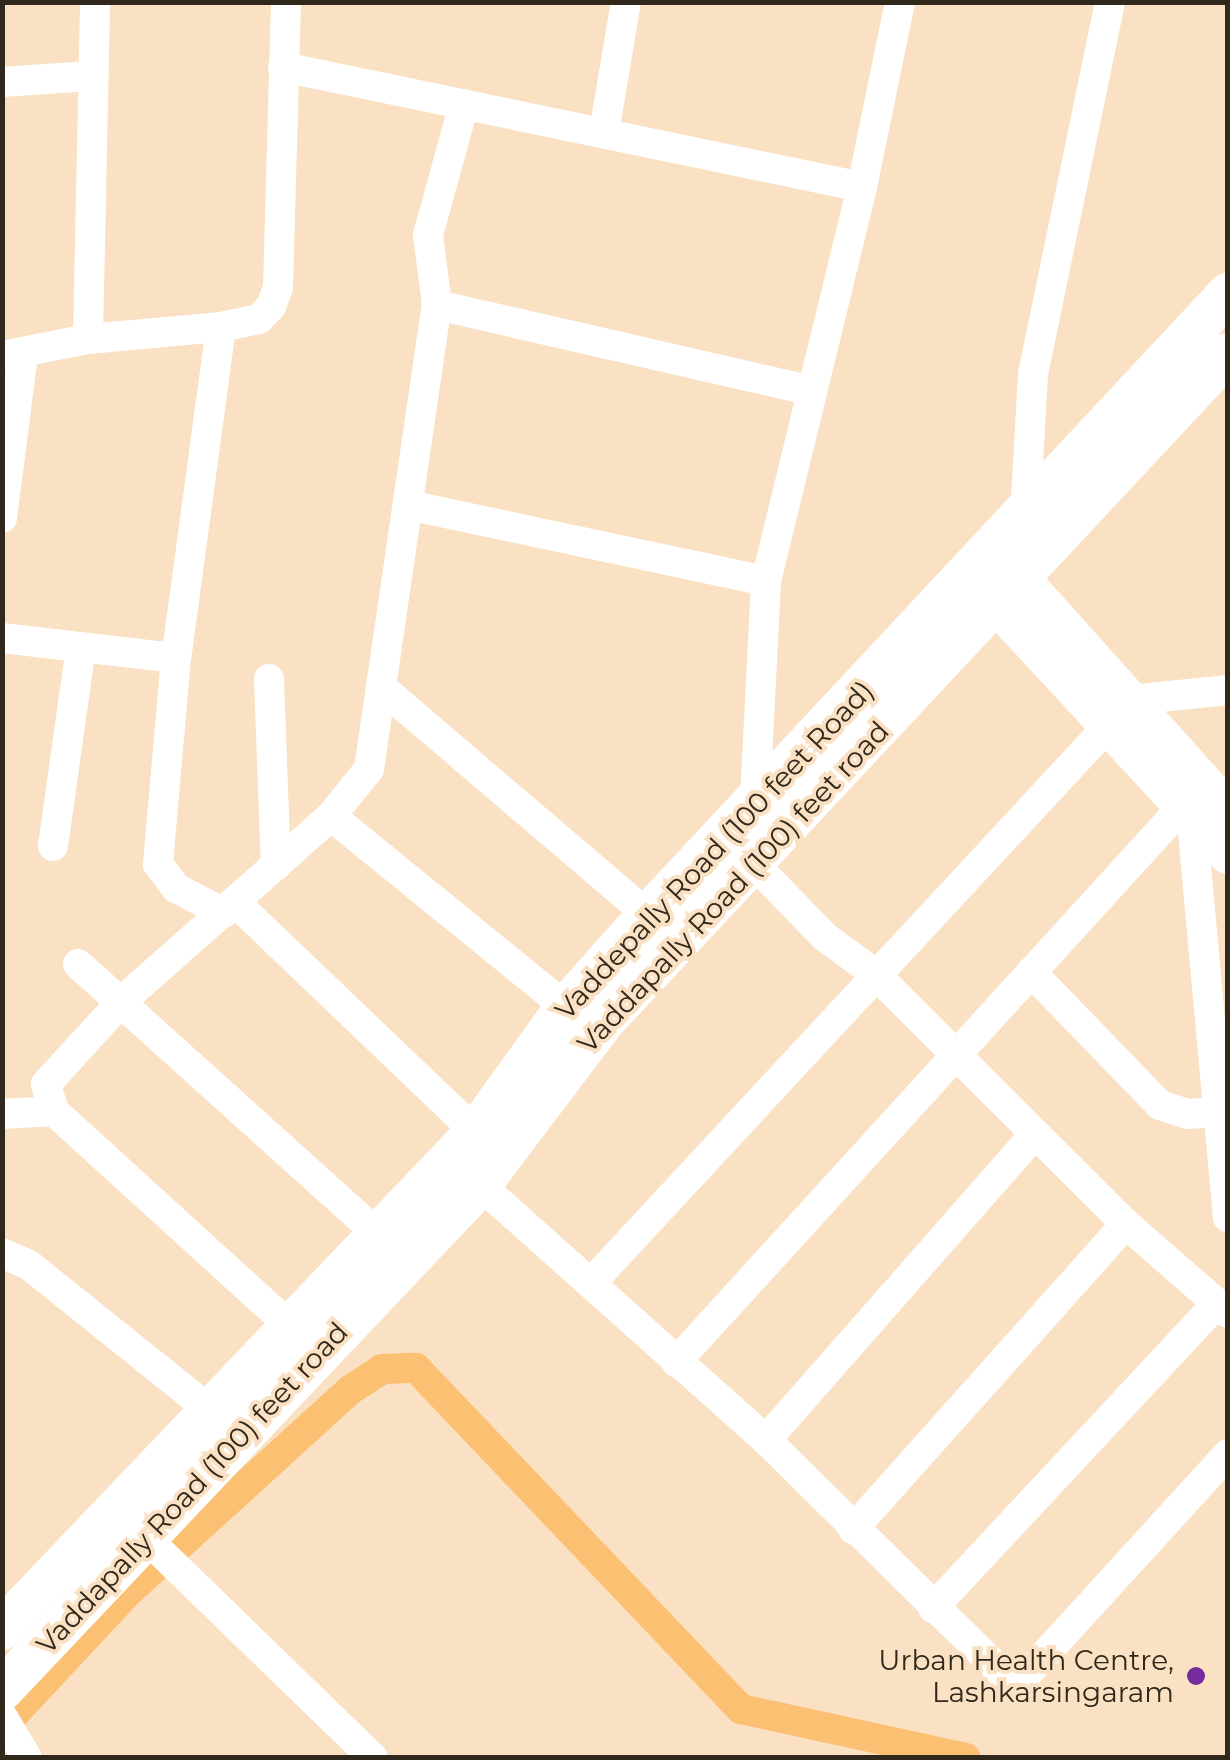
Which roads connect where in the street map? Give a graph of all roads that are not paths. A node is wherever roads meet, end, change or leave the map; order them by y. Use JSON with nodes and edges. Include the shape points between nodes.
{"nodes":[{"id":1,"x":95,"y":2,"type":"edge"},
{"id":2,"x":286,"y":2,"type":"edge"},
{"id":3,"x":626,"y":2,"type":"edge"},
{"id":4,"x":900,"y":2,"type":"edge"},
{"id":5,"x":1110,"y":2,"type":"edge"},
{"id":6,"x":283,"y":68,"type":"junction"},
{"id":7,"x":90,"y":76,"type":"junction"},
{"id":8,"x":2,"y":82,"type":"edge"},
{"id":9,"x":464,"y":104,"type":"junction"},
{"id":10,"x":604,"y":132,"type":"junction"},
{"id":11,"x":862,"y":187,"type":"junction"},
{"id":12,"x":1228,"y":294,"type":"edge"},
{"id":13,"x":437,"y":305,"type":"junction"},
{"id":14,"x":221,"y":328,"type":"junction"},
{"id":15,"x":88,"y":339,"type":"junction"},
{"id":16,"x":13,"y":354,"type":"edge"},
{"id":17,"x":1218,"y":374,"type":"edge"},
{"id":18,"x":812,"y":390,"type":"junction"},
{"id":19,"x":408,"y":506,"type":"junction"},
{"id":20,"x":1025,"y":517,"type":"junction"},
{"id":21,"x":2,"y":518,"type":"edge"},
{"id":22,"x":995,"y":577,"type":"junction"},
{"id":23,"x":766,"y":581,"type":"junction"},
{"id":24,"x":2,"y":638,"type":"edge"},
{"id":25,"x":81,"y":647,"type":"junction"},
{"id":26,"x":176,"y":658,"type":"junction"},
{"id":27,"x":269,"y":679,"type":"dead end"},
{"id":28,"x":381,"y":687,"type":"junction"},
{"id":29,"x":1228,"y":690,"type":"edge"},
{"id":30,"x":1120,"y":713,"type":"junction"},
{"id":31,"x":755,"y":798,"type":"junction"},
{"id":32,"x":1201,"y":808,"type":"edge"},
{"id":33,"x":331,"y":816,"type":"junction"},
{"id":34,"x":53,"y":846,"type":"dead end"},
{"id":35,"x":1228,"y":855,"type":"edge"},
{"id":36,"x":753,"y":863,"type":"junction"},
{"id":37,"x":276,"y":866,"type":"junction"},
{"id":38,"x":230,"y":908,"type":"junction"},
{"id":39,"x":648,"y":915,"type":"junction"},
{"id":40,"x":78,"y":964,"type":"dead end"},
{"id":41,"x":873,"y":972,"type":"junction"},
{"id":42,"x":1031,"y":972,"type":"junction"},
{"id":43,"x":122,"y":1002,"type":"junction"},
{"id":44,"x":566,"y":1008,"type":"junction"},
{"id":45,"x":956,"y":1058,"type":"junction"},
{"id":46,"x":54,"y":1110,"type":"junction"},
{"id":47,"x":1218,"y":1112,"type":"junction"},
{"id":48,"x":2,"y":1114,"type":"edge"},
{"id":49,"x":476,"y":1132,"type":"junction"},
{"id":50,"x":1034,"y":1135,"type":"junction"},
{"id":51,"x":480,"y":1186,"type":"junction"},
{"id":52,"x":1228,"y":1217,"type":"edge"},
{"id":53,"x":1126,"y":1224,"type":"junction"},
{"id":54,"x":2,"y":1253,"type":"edge"},
{"id":55,"x":379,"y":1253,"type":"junction"},
{"id":56,"x":591,"y":1283,"type":"junction"},
{"id":57,"x":1222,"y":1308,"type":"edge"},
{"id":58,"x":310,"y":1326,"type":"junction"},
{"id":59,"x":676,"y":1362,"type":"junction"},
{"id":60,"x":211,"y":1411,"type":"junction"},
{"id":61,"x":766,"y":1440,"type":"junction"},
{"id":62,"x":1228,"y":1454,"type":"edge"},
{"id":63,"x":853,"y":1529,"type":"junction"},
{"id":64,"x":148,"y":1541,"type":"junction"},
{"id":65,"x":933,"y":1608,"type":"junction"},
{"id":66,"x":2,"y":1629,"type":"edge"},
{"id":67,"x":11,"y":1709,"type":"edge"},
{"id":68,"x":374,"y":1758,"type":"edge"}],
"edges":[{"from":1,"to":7,"type":"street"},
{"from":2,"to":6,"type":"street"},
{"from":3,"to":10,"type":"street"},
{"from":4,"to":11,"type":"street"},
{"from":5,"to":20,"type":"street","via":[[1033,374]]},
{"from":6,"to":9,"type":"street"},
{"from":6,"to":14,"type":"street","via":[[278,288],[259,319]]},
{"from":7,"to":8,"type":"street"},
{"from":7,"to":15,"type":"street"},
{"from":9,"to":10,"type":"street"},
{"from":9,"to":13,"type":"street","via":[[428,235]]},
{"from":10,"to":11,"type":"street"},
{"from":11,"to":18,"type":"street"},
{"from":12,"to":20,"type":"main road","name":"Vaddepally Road (100 feet Road)"},
{"from":13,"to":18,"type":"street"},
{"from":13,"to":19,"type":"street"},
{"from":14,"to":15,"type":"street"},
{"from":14,"to":26,"type":"street"},
{"from":15,"to":16,"type":"street"},
{"from":16,"to":21,"type":"street"},
{"from":17,"to":22,"type":"main road","name":"Vaddapally Road (100) feet road"},
{"from":18,"to":23,"type":"street"},
{"from":19,"to":23,"type":"street"},
{"from":19,"to":28,"type":"street"},
{"from":20,"to":22,"type":"main road","name":"Vaddepally Road (100 feet Road)"},
{"from":22,"to":30,"type":"street"},
{"from":22,"to":31,"type":"main road","name":"Vaddepally Road (100 feet Road)"},
{"from":22,"to":36,"type":"main road","name":"Vaddapally Road (100) feet road"},
{"from":23,"to":31,"type":"street"},
{"from":24,"to":25,"type":"street"},
{"from":25,"to":26,"type":"street"},
{"from":25,"to":34,"type":"street"},
{"from":26,"to":38,"type":"street","via":[[158,864],[176,888]]},
{"from":27,"to":37,"type":"street"},
{"from":28,"to":33,"type":"street","via":[[369,769]]},
{"from":28,"to":39,"type":"street"},
{"from":29,"to":30,"type":"street"},
{"from":30,"to":32,"type":"street"},
{"from":30,"to":41,"type":"street"},
{"from":31,"to":39,"type":"main road","name":"Vaddepally Road (100 feet Road)"},
{"from":32,"to":35,"type":"street"},
{"from":32,"to":42,"type":"street"},
{"from":32,"to":47,"type":"street"},
{"from":33,"to":37,"type":"street"},
{"from":33,"to":44,"type":"street"},
{"from":36,"to":41,"type":"street"},
{"from":36,"to":51,"type":"main road","name":"Vaddapally Road (100) feet road","via":[[604,1020]]},
{"from":37,"to":38,"type":"street"},
{"from":38,"to":43,"type":"street"},
{"from":38,"to":49,"type":"street"},
{"from":39,"to":44,"type":"main road","name":"Vaddepally Road (100 feet Road)"},
{"from":40,"to":43,"type":"street"},
{"from":41,"to":45,"type":"street"},
{"from":41,"to":56,"type":"street"},
{"from":42,"to":45,"type":"street"},
{"from":42,"to":47,"type":"street","via":[[1160,1105],[1188,1114]]},
{"from":43,"to":46,"type":"street","via":[[51,1072],[46,1084]]},
{"from":43,"to":55,"type":"street"},
{"from":44,"to":49,"type":"main road","name":"Vaddepally Road (100 feet Road)"},
{"from":45,"to":50,"type":"street"},
{"from":45,"to":59,"type":"street"},
{"from":46,"to":48,"type":"street"},
{"from":46,"to":58,"type":"street"},
{"from":47,"to":52,"type":"street"},
{"from":49,"to":55,"type":"main road","name":"Vaddepally Road (100 feet Road)"},
{"from":50,"to":53,"type":"street"},
{"from":50,"to":61,"type":"street"},
{"from":51,"to":55,"type":"main road","name":"Vaddapally Road (100) feet road"},
{"from":51,"to":56,"type":"street"},
{"from":53,"to":57,"type":"street"},
{"from":53,"to":63,"type":"street"},
{"from":54,"to":60,"type":"street","via":[[29,1265]]},
{"from":55,"to":58,"type":"main road","name":"Vaddapally Road (100) feet road"},
{"from":56,"to":59,"type":"street"},
{"from":57,"to":65,"type":"street"},
{"from":58,"to":60,"type":"main road"},
{"from":58,"to":64,"type":"main road","name":"Vaddapally Road (100) feet road"},
{"from":59,"to":61,"type":"street"},
{"from":60,"to":66,"type":"main road"},
{"from":61,"to":63,"type":"street"},
{"from":62,"to":65,"type":"street","via":[[1028,1673],[1001,1672]]},
{"from":63,"to":65,"type":"street"},
{"from":64,"to":67,"type":"main road","name":"Vaddapally Road (100) feet road"},
{"from":64,"to":68,"type":"street"}]}
